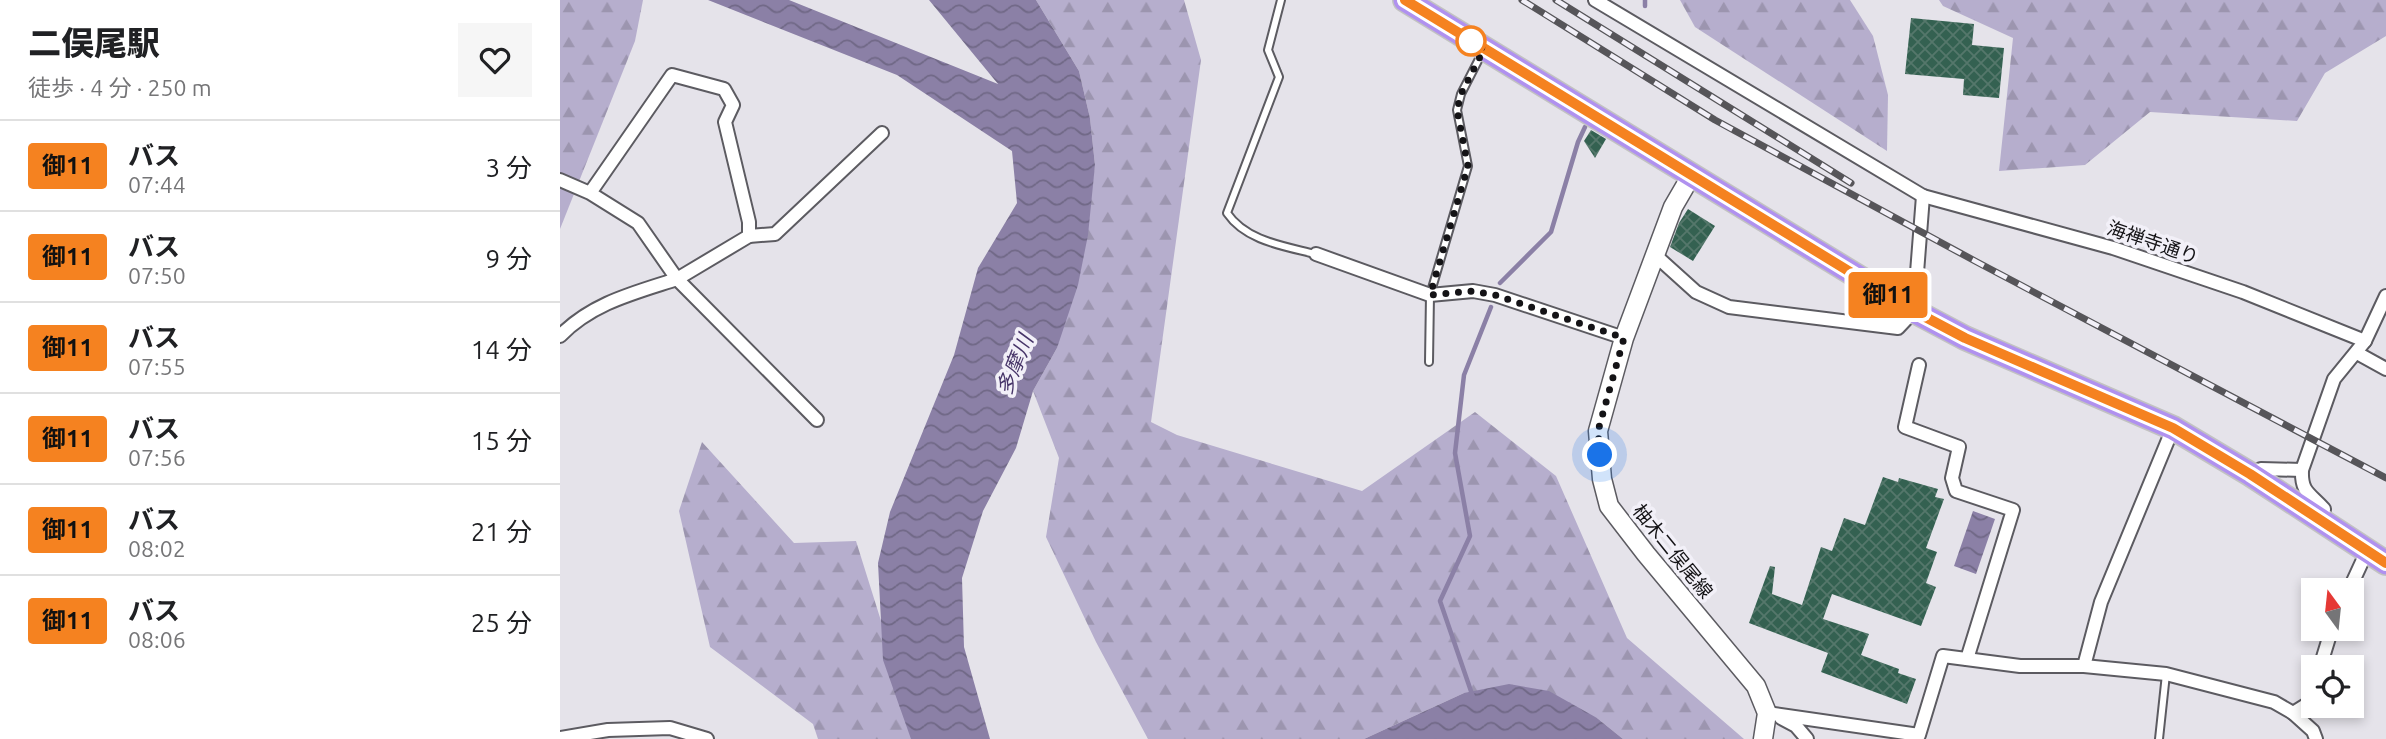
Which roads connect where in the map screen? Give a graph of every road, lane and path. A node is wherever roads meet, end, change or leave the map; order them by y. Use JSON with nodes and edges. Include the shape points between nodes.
{"nodes":[{"id":1,"x":1281,"y":0,"type":"edge"},
{"id":2,"x":1405,"y":0,"type":"edge"},
{"id":3,"x":1595,"y":0,"type":"edge"},
{"id":4,"x":1484,"y":49,"type":"junction"},
{"id":5,"x":882,"y":133,"type":"dead end"},
{"id":6,"x":1691,"y":176,"type":"junction"},
{"id":7,"x":560,"y":180,"type":"edge"},
{"id":8,"x":590,"y":193,"type":"junction"},
{"id":9,"x":1923,"y":196,"type":"junction"},
{"id":10,"x":749,"y":236,"type":"junction"},
{"id":11,"x":1316,"y":254,"type":"joint"},
{"id":12,"x":1655,"y":255,"type":"junction"},
{"id":13,"x":677,"y":279,"type":"junction"},
{"id":14,"x":1430,"y":295,"type":"junction"},
{"id":15,"x":2386,"y":296,"type":"edge"},
{"id":16,"x":1914,"y":311,"type":"junction"},
{"id":17,"x":560,"y":336,"type":"edge"},
{"id":18,"x":1624,"y":338,"type":"junction"},
{"id":19,"x":2365,"y":341,"type":"junction"},
{"id":20,"x":2357,"y":353,"type":"junction"},
{"id":21,"x":1429,"y":362,"type":"dead end"},
{"id":22,"x":1919,"y":365,"type":"dead end"},
{"id":23,"x":2386,"y":369,"type":"edge"},
{"id":24,"x":817,"y":420,"type":"dead end"},
{"id":25,"x":2173,"y":428,"type":"junction"},
{"id":26,"x":2302,"y":470,"type":"junction"},
{"id":27,"x":2250,"y":474,"type":"junction"},
{"id":28,"x":2322,"y":521,"type":"junction"},
{"id":29,"x":2376,"y":557,"type":"edge"},
{"id":30,"x":2359,"y":578,"type":"edge"},
{"id":31,"x":1967,"y":659,"type":"junction"},
{"id":32,"x":2084,"y":666,"type":"junction"},
{"id":33,"x":2166,"y":674,"type":"junction"},
{"id":34,"x":2301,"y":708,"type":"edge"},
{"id":35,"x":2293,"y":712,"type":"junction"},
{"id":36,"x":1767,"y":713,"type":"junction"},
{"id":37,"x":613,"y":734,"type":"edge"},
{"id":38,"x":560,"y":738,"type":"edge"},
{"id":39,"x":706,"y":739,"type":"edge"},
{"id":40,"x":1763,"y":739,"type":"edge"},
{"id":41,"x":1807,"y":739,"type":"edge"},
{"id":42,"x":2159,"y":739,"type":"edge"},
{"id":43,"x":2316,"y":739,"type":"edge"}],
"edges":[{"from":1,"to":11,"type":"lane","via":[[1268,50],[1279,77],[1227,213],[1234,223],[1264,240]]},
{"from":2,"to":4,"type":"highway"},
{"from":3,"to":9,"type":"street","name":"海禅寺通り"},
{"from":4,"to":6,"type":"highway"},
{"from":4,"to":14,"type":"lane","via":[[1457,110],[1468,166]]},
{"from":5,"to":10,"type":"street","via":[[775,234]]},
{"from":6,"to":12,"type":"main road","name":"柚木二俣尾線","via":[[1672,207]]},
{"from":6,"to":16,"type":"highway"},
{"from":7,"to":8,"type":"street"},
{"from":8,"to":10,"type":"street","via":[[672,75],[723,89],[733,105],[725,122]]},
{"from":8,"to":13,"type":"street","via":[[638,223]]},
{"from":9,"to":16,"type":"street"},
{"from":9,"to":19,"type":"street","name":"海禅寺通り","via":[[2113,248],[2243,292]]},
{"from":10,"to":13,"type":"street"},
{"from":11,"to":14,"type":"street"},
{"from":12,"to":16,"type":"street","via":[[1696,292],[1729,307],[1898,328]]},
{"from":12,"to":18,"type":"main road","name":"柚木二俣尾線"},
{"from":13,"to":17,"type":"street","via":[[601,305]]},
{"from":13,"to":24,"type":"street"},
{"from":14,"to":18,"type":"street","via":[[1473,291],[1495,295]]},
{"from":14,"to":21,"type":"lane"},
{"from":15,"to":19,"type":"street"},
{"from":16,"to":25,"type":"highway","via":[[1965,338]]},
{"from":18,"to":36,"type":"main road","name":"柚木二俣尾線","via":[[1598,431],[1609,506],[1746,673]]},
{"from":19,"to":20,"type":"street"},
{"from":20,"to":23,"type":"street"},
{"from":20,"to":26,"type":"street","via":[[2334,379]]},
{"from":22,"to":31,"type":"street","via":[[1905,427],[1959,447],[1952,478],[1956,491],[2013,510]]},
{"from":25,"to":27,"type":"highway"},
{"from":25,"to":32,"type":"street","via":[[2101,602]]},
{"from":26,"to":27,"type":"street","via":[[2262,469]]},
{"from":26,"to":28,"type":"street","via":[[2304,491],[2323,509]]},
{"from":27,"to":28,"type":"highway"},
{"from":28,"to":29,"type":"highway"},
{"from":29,"to":30,"type":"street"},
{"from":31,"to":32,"type":"street","via":[[2020,666]]},
{"from":31,"to":36,"type":"street","via":[[1943,656],[1919,735]]},
{"from":32,"to":33,"type":"street"},
{"from":33,"to":35,"type":"street","via":[[2274,702]]},
{"from":33,"to":42,"type":"lane"},
{"from":34,"to":35,"type":"street"},
{"from":35,"to":43,"type":"street"},
{"from":36,"to":40,"type":"main road"},
{"from":36,"to":41,"type":"street","via":[[1790,722]]},
{"from":37,"to":38,"type":"street"},
{"from":37,"to":39,"type":"street","via":[[670,728]]}]}
